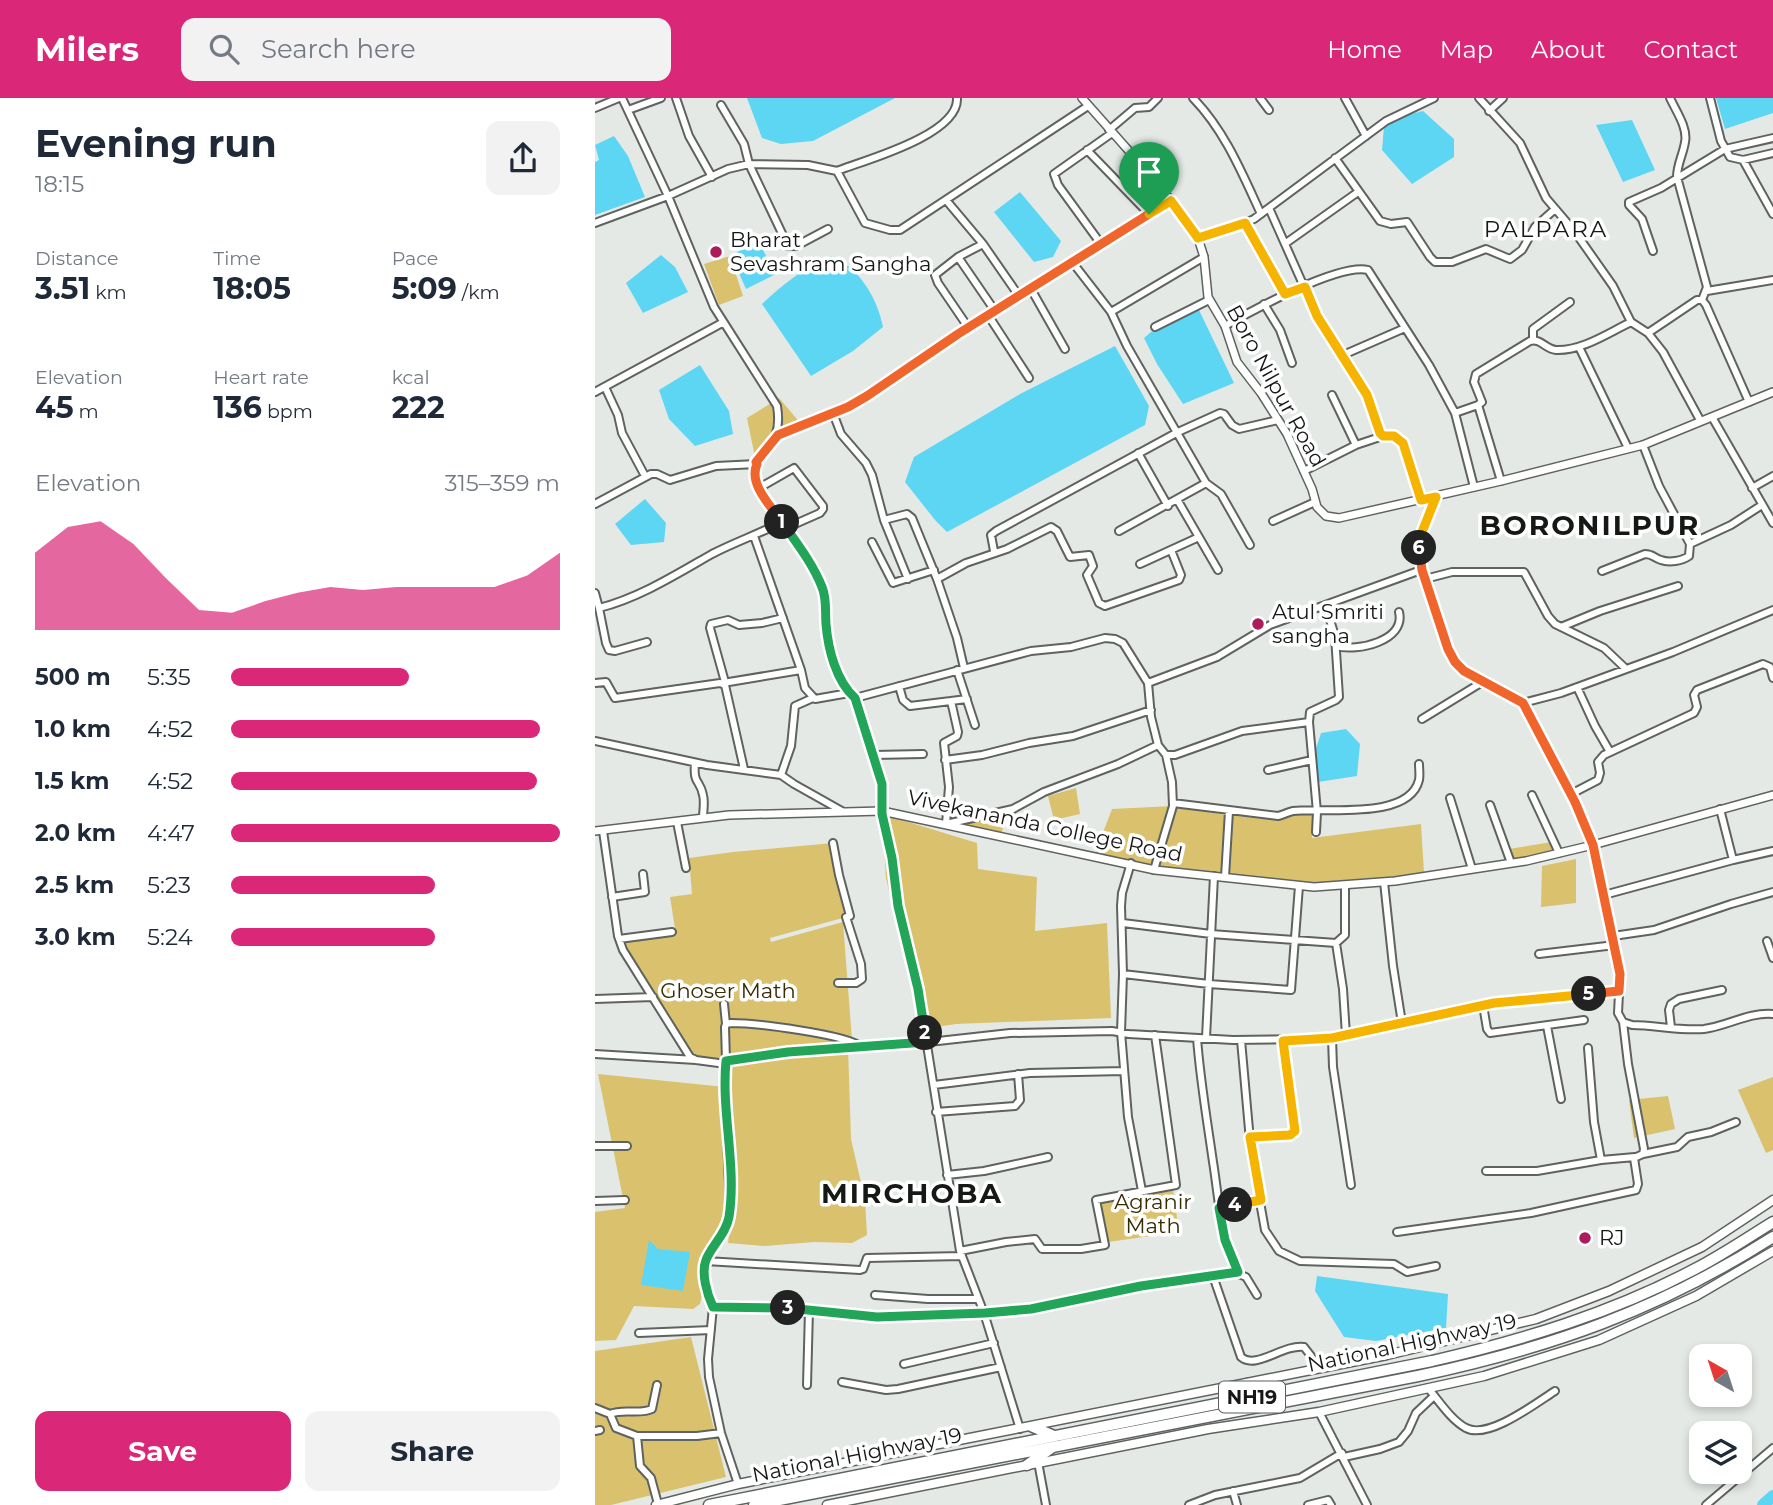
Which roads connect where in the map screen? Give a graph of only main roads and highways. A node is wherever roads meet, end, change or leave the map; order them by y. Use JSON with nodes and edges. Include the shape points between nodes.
{"nodes":[{"id":1,"x":1773,"y":1200,"type":"edge"},
{"id":2,"x":1773,"y":1222,"type":"edge"},
{"id":3,"x":1773,"y":1237,"type":"edge"},
{"id":4,"x":1773,"y":1251,"type":"edge"},
{"id":5,"x":1247,"y":1384,"type":"junction"},
{"id":6,"x":1247,"y":1398,"type":"junction"},
{"id":7,"x":1033,"y":1427,"type":"junction"},
{"id":8,"x":1055,"y":1440,"type":"junction"},
{"id":9,"x":1027,"y":1465,"type":"junction"},
{"id":10,"x":657,"y":1505,"type":"edge"},
{"id":11,"x":709,"y":1505,"type":"edge"},
{"id":12,"x":754,"y":1505,"type":"edge"},
{"id":13,"x":827,"y":1505,"type":"edge"}],
"edges":[{"from":1,"to":5,"type":"main road","via":[[1702,1247],[1536,1319]]},
{"from":2,"to":6,"type":"highway","name":"National Highway 19","number":"NH19","via":[[1671,1281],[1565,1325],[1432,1361]]},
{"from":3,"to":8,"type":"highway","number":"NH19","via":[[1642,1308],[1515,1354],[1418,1377]]},
{"from":4,"to":9,"type":"main road","via":[[1696,1296],[1599,1340],[1483,1376],[1319,1412]]},
{"from":5,"to":6,"type":"highway"},
{"from":5,"to":7,"type":"main road"},
{"from":6,"to":8,"type":"highway","name":"National Highway 19","number":"NH19"},
{"from":7,"to":8,"type":"highway"},
{"from":7,"to":10,"type":"main road"},
{"from":8,"to":9,"type":"highway"},
{"from":8,"to":11,"type":"highway","name":"National Highway 19","number":"NH19"},
{"from":8,"to":12,"type":"highway","number":"NH19"},
{"from":9,"to":13,"type":"main road"}]}
